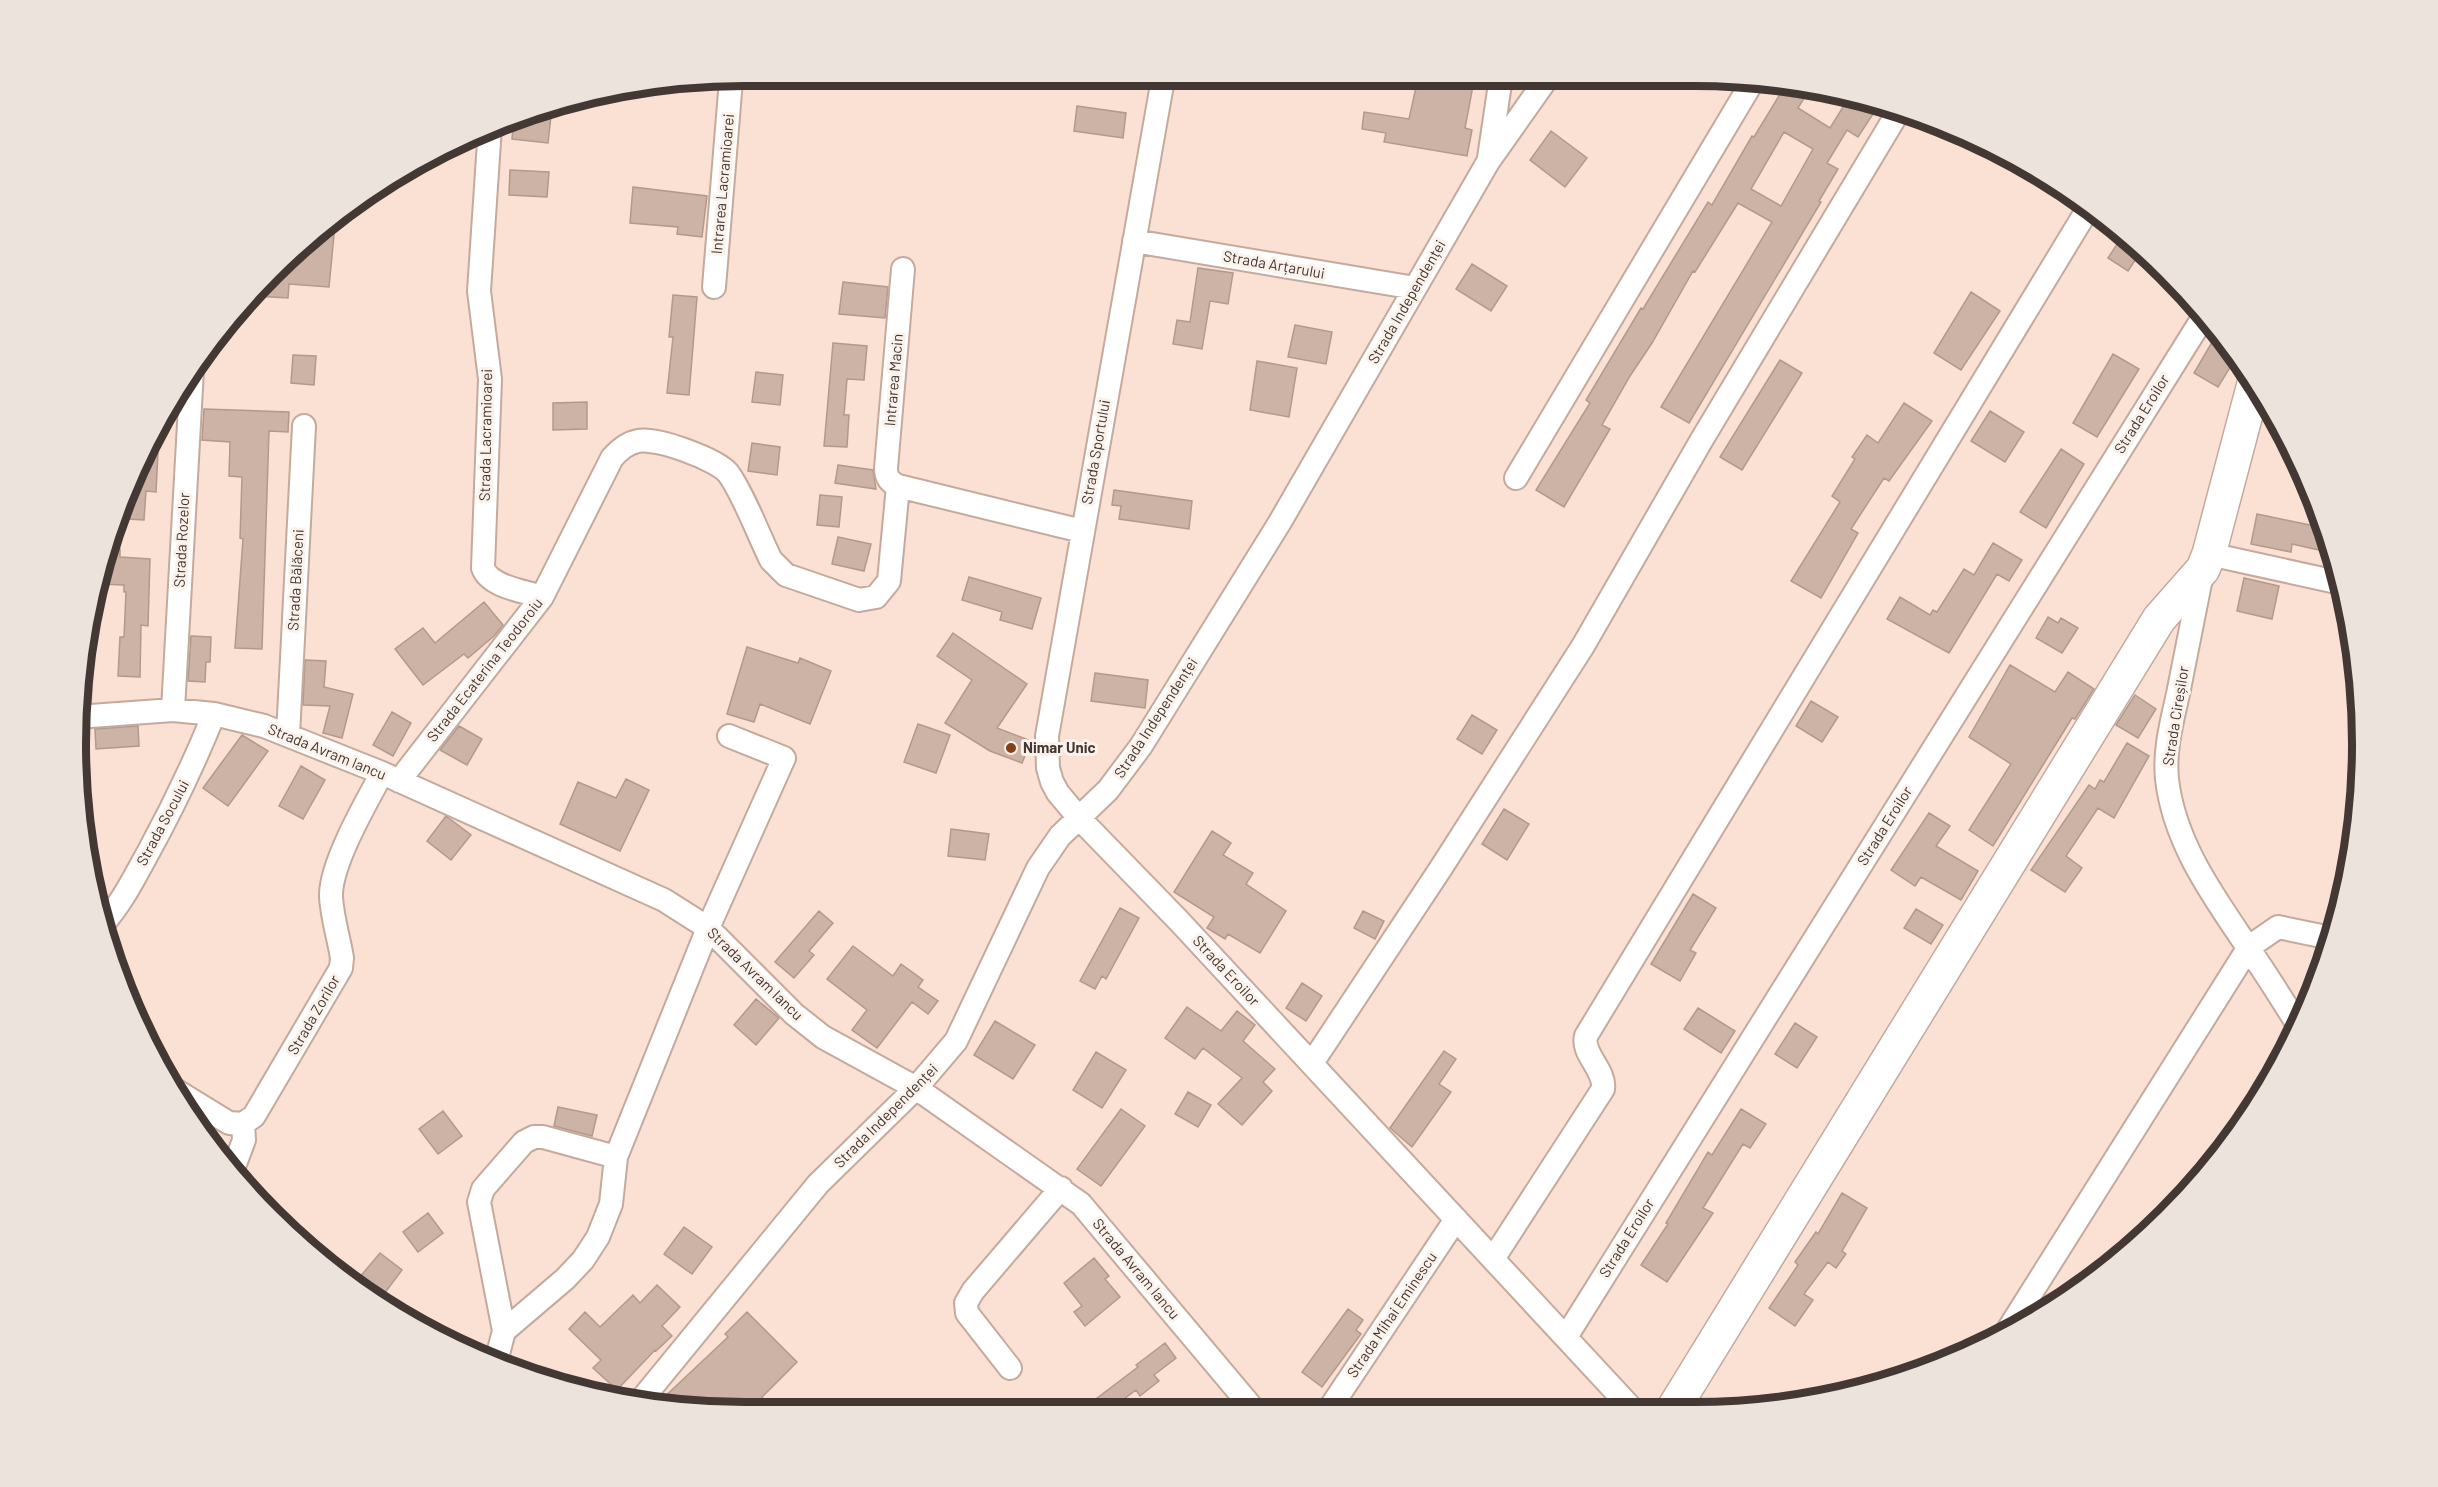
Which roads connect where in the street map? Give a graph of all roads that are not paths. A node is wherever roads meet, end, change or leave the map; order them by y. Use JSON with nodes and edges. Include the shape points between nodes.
{"nodes":[{"id":1,"x":730,"y":86,"type":"edge"},
{"id":2,"x":1162,"y":86,"type":"edge"},
{"id":3,"x":1500,"y":86,"type":"edge"},
{"id":4,"x":1542,"y":86,"type":"edge"},
{"id":5,"x":1749,"y":88,"type":"edge"},
{"id":6,"x":1895,"y":117,"type":"edge"},
{"id":7,"x":489,"y":137,"type":"edge"},
{"id":8,"x":1488,"y":162,"type":"junction"},
{"id":9,"x":2085,"y":214,"type":"edge"},
{"id":10,"x":1134,"y":241,"type":"junction"},
{"id":11,"x":903,"y":269,"type":"dead end"},
{"id":12,"x":714,"y":287,"type":"dead end"},
{"id":13,"x":1415,"y":288,"type":"junction"},
{"id":14,"x":2200,"y":323,"type":"edge"},
{"id":15,"x":191,"y":386,"type":"edge"},
{"id":16,"x":2253,"y":397,"type":"edge"},
{"id":17,"x":304,"y":426,"type":"dead end"},
{"id":18,"x":1516,"y":478,"type":"dead end"},
{"id":19,"x":898,"y":486,"type":"junction"},
{"id":20,"x":1082,"y":531,"type":"junction"},
{"id":21,"x":2206,"y":562,"type":"junction"},
{"id":22,"x":2332,"y":582,"type":"edge"},
{"id":23,"x":542,"y":597,"type":"junction"},
{"id":24,"x":173,"y":710,"type":"junction"},
{"id":25,"x":214,"y":714,"type":"junction"},
{"id":26,"x":87,"y":716,"type":"edge"},
{"id":27,"x":288,"y":735,"type":"junction"},
{"id":28,"x":729,"y":736,"type":"dead end"},
{"id":29,"x":390,"y":777,"type":"junction"},
{"id":30,"x":1079,"y":818,"type":"junction"},
{"id":31,"x":109,"y":917,"type":"edge"},
{"id":32,"x":708,"y":928,"type":"junction"},
{"id":33,"x":2323,"y":936,"type":"edge"},
{"id":34,"x":2248,"y":947,"type":"junction"},
{"id":35,"x":2293,"y":1017,"type":"edge"},
{"id":36,"x":1312,"y":1064,"type":"junction"},
{"id":37,"x":916,"y":1088,"type":"junction"},
{"id":38,"x":190,"y":1100,"type":"edge"},
{"id":39,"x":248,"y":1120,"type":"junction"},
{"id":40,"x":616,"y":1157,"type":"junction"},
{"id":41,"x":236,"y":1162,"type":"edge"},
{"id":42,"x":1061,"y":1188,"type":"junction"},
{"id":43,"x":1456,"y":1219,"type":"junction"},
{"id":44,"x":1493,"y":1259,"type":"junction"},
{"id":45,"x":2016,"y":1317,"type":"edge"},
{"id":46,"x":504,"y":1331,"type":"junction"},
{"id":47,"x":1566,"y":1337,"type":"junction"},
{"id":48,"x":498,"y":1353,"type":"edge"},
{"id":49,"x":1011,"y":1368,"type":"dead end"},
{"id":50,"x":646,"y":1394,"type":"edge"},
{"id":51,"x":1247,"y":1402,"type":"edge"},
{"id":52,"x":1334,"y":1402,"type":"edge"},
{"id":53,"x":1626,"y":1402,"type":"edge"},
{"id":54,"x":1678,"y":1402,"type":"edge"}],
"edges":[{"from":1,"to":12,"type":"street","name":"Intrarea Lacramioarei"},
{"from":2,"to":10,"type":"street","name":"Strada Sportului"},
{"from":3,"to":8,"type":"street"},
{"from":4,"to":8,"type":"street","name":"Strada Independenței"},
{"from":5,"to":18,"type":"street"},
{"from":6,"to":36,"type":"street","via":[[1583,646]]},
{"from":7,"to":23,"type":"street","name":"Strada Lacramioarei","via":[[479,291],[490,379],[483,568],[485,574],[502,585]]},
{"from":8,"to":13,"type":"street","name":"Strada Independenței"},
{"from":9,"to":44,"type":"street","via":[[1586,1036],[1603,1089]]},
{"from":10,"to":13,"type":"street","name":"Strada Arțarului"},
{"from":10,"to":20,"type":"street","name":"Strada Sportului"},
{"from":11,"to":19,"type":"street","name":"Intrarea Macin","via":[[886,468],[886,475]]},
{"from":13,"to":30,"type":"street","name":"Strada Independenței","via":[[1280,522],[1141,746],[1108,790]]},
{"from":14,"to":47,"type":"street","name":"Strada Eroilor"},
{"from":15,"to":24,"type":"street","name":"Strada Rozelor"},
{"from":16,"to":21,"type":"street","name":"Strada Cireșilor"},
{"from":17,"to":27,"type":"street","name":"Strada Bălăceni"},
{"from":19,"to":20,"type":"street"},
{"from":19,"to":23,"type":"street","name":"Strada Ecaterina Teodoroiu","via":[[889,581],[876,597],[859,600],[778,569],[733,481],[718,464],[652,440],[639,441],[612,458]]},
{"from":20,"to":30,"type":"street","name":"Strada Sportului","via":[[1047,736],[1052,782]]},
{"from":21,"to":22,"type":"street"},
{"from":21,"to":34,"type":"street","name":"Strada Cireșilor","via":[[2169,737],[2167,777],[2176,817],[2194,862]]},
{"from":21,"to":54,"type":"street","via":[[2159,619]]},
{"from":23,"to":29,"type":"street","name":"Strada Ecaterina Teodoroiu"},
{"from":24,"to":25,"type":"street","name":"Strada Avram Iancu"},
{"from":24,"to":26,"type":"street","name":"Strada Avram Iancu"},
{"from":25,"to":27,"type":"street","name":"Strada Avram Iancu"},
{"from":25,"to":31,"type":"street","name":"Strada Socului","via":[[195,762]]},
{"from":27,"to":29,"type":"street","name":"Strada Avram Iancu"},
{"from":28,"to":32,"type":"street","via":[[784,758]]},
{"from":29,"to":32,"type":"street","name":"Strada Avram Iancu","via":[[664,900]]},
{"from":29,"to":39,"type":"street","name":"Strada Zorilor","via":[[355,824],[332,885],[341,968]]},
{"from":30,"to":36,"type":"street","name":"Strada Eroilor"},
{"from":30,"to":37,"type":"street","name":"Strada Independenței","via":[[1060,836],[1038,868],[956,1041]]},
{"from":32,"to":37,"type":"street","name":"Strada Avram Iancu","via":[[815,1032]]},
{"from":32,"to":40,"type":"street"},
{"from":33,"to":34,"type":"street","via":[[2278,927]]},
{"from":34,"to":35,"type":"street","name":"Strada Cireșilor"},
{"from":34,"to":45,"type":"street"},
{"from":36,"to":43,"type":"street","name":"Strada Eroilor"},
{"from":37,"to":42,"type":"street","name":"Strada Avram Iancu"},
{"from":37,"to":50,"type":"street","name":"Strada Independenței","via":[[818,1184]]},
{"from":38,"to":39,"type":"street","via":[[229,1124]]},
{"from":39,"to":41,"type":"street"},
{"from":40,"to":46,"type":"street","via":[[611,1204],[598,1237],[565,1279]]},
{"from":40,"to":46,"type":"street","via":[[534,1137],[524,1142],[483,1189],[479,1202]]},
{"from":42,"to":49,"type":"street","via":[[966,1303],[967,1312]]},
{"from":42,"to":51,"type":"street","name":"Strada Avram Iancu","via":[[1081,1204]]},
{"from":43,"to":44,"type":"street","name":"Strada Eroilor"},
{"from":43,"to":52,"type":"street","name":"Strada Mihai Eminescu"},
{"from":44,"to":47,"type":"street","name":"Strada Eroilor"},
{"from":46,"to":48,"type":"street"},
{"from":47,"to":53,"type":"street","name":"Strada Eroilor"}]}
